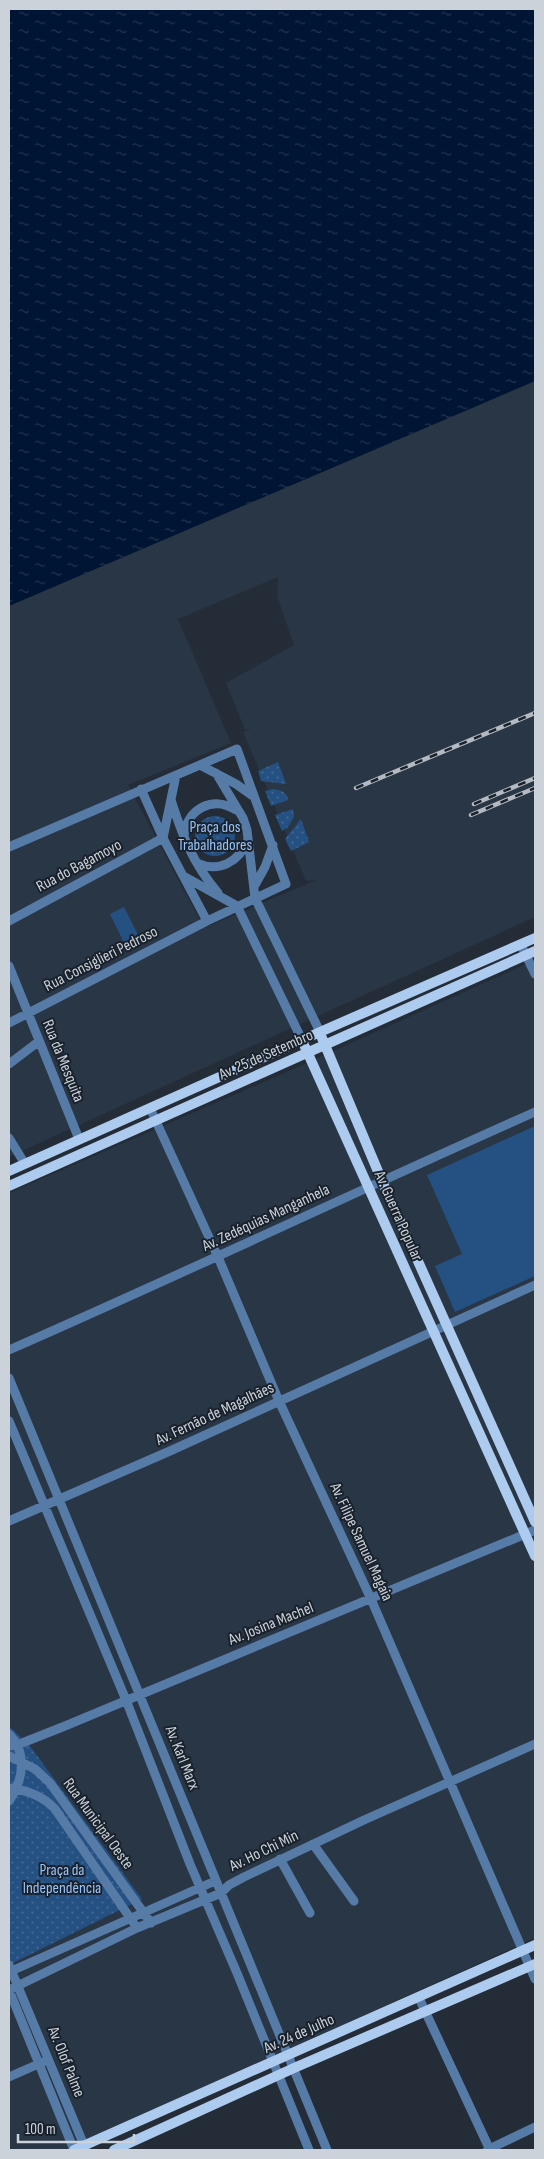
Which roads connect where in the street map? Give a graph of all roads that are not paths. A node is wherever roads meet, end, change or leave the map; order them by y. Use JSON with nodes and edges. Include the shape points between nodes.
{"nodes":[{"id":1,"x":200,"y":764,"type":"junction"},
{"id":2,"x":216,"y":773,"type":"junction"},
{"id":3,"x":176,"y":775,"type":"junction"},
{"id":4,"x":141,"y":789,"type":"junction"},
{"id":5,"x":170,"y":798,"type":"junction"},
{"id":6,"x":255,"y":798,"type":"junction"},
{"id":7,"x":238,"y":811,"type":"junction"},
{"id":8,"x":163,"y":838,"type":"junction"},
{"id":9,"x":184,"y":838,"type":"junction"},
{"id":10,"x":248,"y":840,"type":"junction"},
{"id":11,"x":273,"y":845,"type":"junction"},
{"id":12,"x":9,"y":847,"type":"edge"},
{"id":13,"x":196,"y":863,"type":"junction"},
{"id":14,"x":185,"y":877,"type":"junction"},
{"id":15,"x":255,"y":886,"type":"junction"},
{"id":16,"x":222,"y":897,"type":"junction"},
{"id":17,"x":255,"y":898,"type":"junction"},
{"id":18,"x":237,"y":906,"type":"junction"},
{"id":19,"x":9,"y":921,"type":"edge"},
{"id":20,"x":207,"y":921,"type":"junction"},
{"id":21,"x":535,"y":939,"type":"edge"},
{"id":22,"x":521,"y":945,"type":"junction"},
{"id":23,"x":530,"y":953,"type":"edge"},
{"id":24,"x":9,"y":966,"type":"edge"},
{"id":25,"x":535,"y":974,"type":"edge"},
{"id":26,"x":28,"y":1014,"type":"junction"},
{"id":27,"x":9,"y":1023,"type":"edge"},
{"id":28,"x":320,"y":1032,"type":"junction"},
{"id":29,"x":302,"y":1040,"type":"junction"},
{"id":30,"x":38,"y":1042,"type":"junction"},
{"id":31,"x":325,"y":1045,"type":"junction"},
{"id":32,"x":308,"y":1052,"type":"junction"},
{"id":33,"x":9,"y":1064,"type":"edge"},
{"id":34,"x":150,"y":1108,"type":"junction"},
{"id":35,"x":535,"y":1112,"type":"edge"},
{"id":36,"x":155,"y":1120,"type":"junction"},
{"id":37,"x":9,"y":1138,"type":"edge"},
{"id":38,"x":80,"y":1139,"type":"junction"},
{"id":39,"x":25,"y":1164,"type":"junction"},
{"id":40,"x":9,"y":1171,"type":"edge"},
{"id":41,"x":382,"y":1181,"type":"junction"},
{"id":42,"x":9,"y":1186,"type":"edge"},
{"id":43,"x":368,"y":1187,"type":"junction"},
{"id":44,"x":218,"y":1257,"type":"junction"},
{"id":45,"x":535,"y":1285,"type":"edge"},
{"id":46,"x":446,"y":1326,"type":"junction"},
{"id":47,"x":432,"y":1332,"type":"junction"},
{"id":48,"x":9,"y":1350,"type":"edge"},
{"id":49,"x":9,"y":1378,"type":"edge"},
{"id":50,"x":279,"y":1401,"type":"junction"},
{"id":51,"x":9,"y":1421,"type":"edge"},
{"id":52,"x":59,"y":1499,"type":"junction"},
{"id":53,"x":44,"y":1506,"type":"junction"},
{"id":54,"x":9,"y":1521,"type":"edge"},
{"id":55,"x":535,"y":1522,"type":"edge"},
{"id":56,"x":530,"y":1532,"type":"edge"},
{"id":57,"x":535,"y":1556,"type":"edge"},
{"id":58,"x":372,"y":1599,"type":"junction"},
{"id":59,"x":140,"y":1695,"type":"junction"},
{"id":60,"x":126,"y":1700,"type":"junction"},
{"id":61,"x":9,"y":1734,"type":"edge"},
{"id":62,"x":535,"y":1744,"type":"edge"},
{"id":63,"x":13,"y":1746,"type":"edge"},
{"id":64,"x":9,"y":1756,"type":"edge"},
{"id":65,"x":22,"y":1761,"type":"junction"},
{"id":66,"x":449,"y":1782,"type":"junction"},
{"id":67,"x":13,"y":1789,"type":"edge"},
{"id":68,"x":9,"y":1801,"type":"edge"},
{"id":69,"x":313,"y":1844,"type":"junction"},
{"id":70,"x":280,"y":1859,"type":"junction"},
{"id":71,"x":215,"y":1881,"type":"junction"},
{"id":72,"x":201,"y":1887,"type":"junction"},
{"id":73,"x":220,"y":1893,"type":"junction"},
{"id":74,"x":206,"y":1899,"type":"junction"},
{"id":75,"x":354,"y":1901,"type":"dead end"},
{"id":76,"x":143,"y":1911,"type":"junction"},
{"id":77,"x":310,"y":1913,"type":"dead end"},
{"id":78,"x":130,"y":1917,"type":"junction"},
{"id":79,"x":151,"y":1922,"type":"junction"},
{"id":80,"x":138,"y":1928,"type":"junction"},
{"id":81,"x":535,"y":1945,"type":"edge"},
{"id":82,"x":523,"y":1950,"type":"junction"},
{"id":83,"x":532,"y":1965,"type":"edge"},
{"id":84,"x":10,"y":1969,"type":"edge"},
{"id":85,"x":535,"y":1979,"type":"edge"},
{"id":86,"x":18,"y":1985,"type":"junction"},
{"id":87,"x":9,"y":1990,"type":"edge"},
{"id":88,"x":419,"y":1998,"type":"junction"},
{"id":89,"x":425,"y":2013,"type":"junction"},
{"id":90,"x":289,"y":2055,"type":"junction"},
{"id":91,"x":49,"y":2059,"type":"junction"},
{"id":92,"x":273,"y":2062,"type":"junction"},
{"id":93,"x":39,"y":2064,"type":"junction"},
{"id":94,"x":294,"y":2068,"type":"junction"},
{"id":95,"x":278,"y":2076,"type":"junction"},
{"id":96,"x":9,"y":2077,"type":"edge"},
{"id":97,"x":535,"y":2127,"type":"edge"},
{"id":98,"x":85,"y":2148,"type":"edge"},
{"id":99,"x":74,"y":2150,"type":"edge"},
{"id":100,"x":114,"y":2150,"type":"edge"},
{"id":101,"x":309,"y":2150,"type":"edge"},
{"id":102,"x":327,"y":2150,"type":"edge"},
{"id":103,"x":489,"y":2150,"type":"edge"}],
"edges":[{"from":1,"to":2,"type":"street"},
{"from":1,"to":3,"type":"street"},
{"from":1,"to":6,"type":"street","via":[[237,750]]},
{"from":2,"to":6,"type":"street"},
{"from":2,"to":7,"type":"street","name":"Av. Guerra Popular"},
{"from":3,"to":4,"type":"street"},
{"from":3,"to":5,"type":"street"},
{"from":4,"to":8,"type":"street"},
{"from":4,"to":12,"type":"street"},
{"from":5,"to":8,"type":"street"},
{"from":5,"to":9,"type":"street"},
{"from":6,"to":11,"type":"street"},
{"from":7,"to":9,"type":"street","via":[[219,803],[198,809],[184,828]]},
{"from":7,"to":10,"type":"street","name":"Av. Guerra Popular"},
{"from":8,"to":14,"type":"street"},
{"from":8,"to":19,"type":"street","name":"Rua do Bagamoyo"},
{"from":9,"to":13,"type":"street"},
{"from":10,"to":13,"type":"street","via":[[237,858],[228,864],[218,867]]},
{"from":10,"to":15,"type":"street","name":"Av. Guerra Popular"},
{"from":11,"to":15,"type":"street","name":"Av. Guerra Popular"},
{"from":11,"to":17,"type":"street","via":[[286,884]]},
{"from":13,"to":16,"type":"street"},
{"from":14,"to":16,"type":"street"},
{"from":14,"to":20,"type":"street"},
{"from":15,"to":17,"type":"street","name":"Av. Guerra Popular"},
{"from":16,"to":18,"type":"street"},
{"from":17,"to":18,"type":"street"},
{"from":17,"to":28,"type":"street","name":"Av. Guerra Popular"},
{"from":18,"to":20,"type":"street"},
{"from":18,"to":29,"type":"street","name":"Av. Guerra Popular"},
{"from":20,"to":26,"type":"street","name":"Rua Consiglieri Pedroso"},
{"from":21,"to":22,"type":"main road","name":"Av. 25 de Setembro"},
{"from":22,"to":23,"type":"street"},
{"from":22,"to":28,"type":"main road","name":"Av. 25 de Setembro"},
{"from":23,"to":25,"type":"street"},
{"from":23,"to":31,"type":"main road","name":"Av. 25 de Setembro"},
{"from":24,"to":26,"type":"street","name":"Rua da Mesquita"},
{"from":26,"to":27,"type":"street","name":"Rua Consiglieri Pedroso"},
{"from":26,"to":30,"type":"street","name":"Rua da Mesquita"},
{"from":28,"to":29,"type":"main road","name":"Av. 25 de Setembro"},
{"from":28,"to":31,"type":"main road","name":"Av. Guerra Popular"},
{"from":29,"to":32,"type":"main road","name":"Av. Guerra Popular"},
{"from":29,"to":34,"type":"main road","name":"Av. 25 de Setembro"},
{"from":30,"to":33,"type":"street"},
{"from":30,"to":38,"type":"street","name":"Rua da Mesquita"},
{"from":31,"to":32,"type":"main road","name":"Av. 25 de Setembro"},
{"from":31,"to":41,"type":"main road","name":"Av. Guerra Popular"},
{"from":32,"to":36,"type":"main road","name":"Av. 25 de Setembro"},
{"from":32,"to":43,"type":"main road","name":"Av. Guerra Popular"},
{"from":34,"to":36,"type":"street","name":"Av. Filipe Samuel Magaia"},
{"from":34,"to":38,"type":"main road","name":"Av. 25 de Setembro"},
{"from":35,"to":41,"type":"street","name":"Av. Zedéquias Manganhela"},
{"from":36,"to":42,"type":"main road","name":"Av. 25 de Setembro"},
{"from":36,"to":44,"type":"street","name":"Av. Filipe Samuel Magaia"},
{"from":37,"to":39,"type":"street"},
{"from":38,"to":39,"type":"main road","name":"Av. 25 de Setembro"},
{"from":39,"to":40,"type":"main road","name":"Av. 25 de Setembro"},
{"from":41,"to":43,"type":"street","name":"Av. Zedéquias Manganhela"},
{"from":41,"to":46,"type":"main road","name":"Av. Guerra Popular"},
{"from":43,"to":44,"type":"street","name":"Av. Zedéquias Manganhela"},
{"from":43,"to":47,"type":"main road","name":"Av. Guerra Popular"},
{"from":44,"to":48,"type":"street","name":"Av. Zedéquias Manganhela"},
{"from":44,"to":50,"type":"street","name":"Av. Filipe Samuel Magaia"},
{"from":45,"to":46,"type":"street"},
{"from":46,"to":47,"type":"street","name":"Av. Fernão de Magalhães"},
{"from":46,"to":55,"type":"main road","name":"Av. Guerra Popular"},
{"from":47,"to":50,"type":"street","name":"Av. Fernão de Magalhães"},
{"from":47,"to":56,"type":"main road","name":"Av. Guerra Popular"},
{"from":49,"to":52,"type":"street","name":"Av. Karl Marx"},
{"from":50,"to":52,"type":"street","name":"Av. Fernão de Magalhães"},
{"from":50,"to":58,"type":"street","name":"Av. Filipe Samuel Magaia"},
{"from":51,"to":53,"type":"street","name":"Av. Karl Marx"},
{"from":52,"to":53,"type":"street","name":"Av. Fernão de Magalhães"},
{"from":52,"to":59,"type":"street","name":"Av. Karl Marx"},
{"from":53,"to":54,"type":"street","name":"Av. Fernão de Magalhães"},
{"from":53,"to":60,"type":"street","name":"Av. Karl Marx"},
{"from":56,"to":57,"type":"main road","name":"Av. Guerra Popular"},
{"from":56,"to":58,"type":"street","name":"Av. Josina Machel"},
{"from":58,"to":59,"type":"street","name":"Av. Josina Machel"},
{"from":58,"to":66,"type":"street","name":"Av. Filipe Samuel Magaia"},
{"from":59,"to":60,"type":"street","name":"Av. Josina Machel"},
{"from":59,"to":71,"type":"street","name":"Av. Karl Marx"},
{"from":60,"to":63,"type":"street","name":"Av. Josina Machel"},
{"from":60,"to":72,"type":"street","name":"Av. Karl Marx"},
{"from":61,"to":63,"type":"street"},
{"from":62,"to":66,"type":"street","name":"Av. Ho Chi Min"},
{"from":63,"to":65,"type":"street"},
{"from":64,"to":65,"type":"street","name":"Rua Municipal Oeste"},
{"from":65,"to":67,"type":"street","via":[[22,1771]]},
{"from":65,"to":76,"type":"street","name":"Rua Municipal Oeste","via":[[50,1783]]},
{"from":66,"to":69,"type":"street","name":"Av. Ho Chi Min"},
{"from":66,"to":82,"type":"street","name":"Av. Filipe Samuel Magaia"},
{"from":67,"to":68,"type":"street"},
{"from":67,"to":78,"type":"street","name":"Rua Municipal Oeste","via":[[42,1798],[55,1809]]},
{"from":69,"to":70,"type":"street","name":"Av. Ho Chi Min"},
{"from":69,"to":75,"type":"street"},
{"from":70,"to":73,"type":"street","name":"Av. Ho Chi Min","via":[[229,1885]]},
{"from":70,"to":77,"type":"street"},
{"from":71,"to":72,"type":"street","name":"Av. Ho Chi Min"},
{"from":71,"to":73,"type":"street","name":"Av. Karl Marx"},
{"from":72,"to":74,"type":"street","name":"Av. Karl Marx"},
{"from":72,"to":76,"type":"street","name":"Av. Ho Chi Min"},
{"from":73,"to":74,"type":"street","name":"Av. Ho Chi Min"},
{"from":73,"to":90,"type":"street","name":"Av. Karl Marx"},
{"from":74,"to":79,"type":"street","name":"Av. Ho Chi Min"},
{"from":74,"to":92,"type":"street","name":"Av. Karl Marx"},
{"from":76,"to":78,"type":"street","name":"Av. Ho Chi Min"},
{"from":76,"to":79,"type":"street","name":"Rua Municipal Oeste"},
{"from":78,"to":80,"type":"street","name":"Rua Municipal Oeste"},
{"from":78,"to":84,"type":"street","name":"Av. Ho Chi Min"},
{"from":79,"to":80,"type":"street","name":"Av. Ho Chi Min"},
{"from":80,"to":86,"type":"street","name":"Av. Ho Chi Min"},
{"from":81,"to":82,"type":"main road","name":"Av. 24 de Julho"},
{"from":82,"to":83,"type":"street","name":"Av. Filipe Samuel Magaia"},
{"from":82,"to":88,"type":"main road","name":"Av. 24 de Julho"},
{"from":83,"to":85,"type":"street","name":"Av. Filipe Samuel Magaia"},
{"from":83,"to":89,"type":"main road","name":"Av. 24 de Julho"},
{"from":84,"to":86,"type":"street","name":"Av. Olof Palme"},
{"from":86,"to":87,"type":"street","name":"Av. Ho Chi Min"},
{"from":86,"to":91,"type":"street","name":"Av. Olof Palme"},
{"from":87,"to":93,"type":"street","name":"Av. Olof Palme"},
{"from":88,"to":89,"type":"street"},
{"from":88,"to":90,"type":"main road","name":"Av. 24 de Julho"},
{"from":89,"to":94,"type":"main road","name":"Av. 24 de Julho"},
{"from":89,"to":103,"type":"street"},
{"from":90,"to":92,"type":"main road","name":"Av. 24 de Julho"},
{"from":90,"to":94,"type":"street","name":"Av. Karl Marx"},
{"from":91,"to":93,"type":"street"},
{"from":91,"to":98,"type":"street","name":"Av. Olof Palme"},
{"from":92,"to":95,"type":"street","name":"Av. Karl Marx"},
{"from":92,"to":98,"type":"main road","name":"Av. 24 de Julho"},
{"from":93,"to":96,"type":"street"},
{"from":93,"to":99,"type":"street","name":"Av. Olof Palme"},
{"from":94,"to":95,"type":"main road","name":"Av. 24 de Julho"},
{"from":94,"to":102,"type":"street","name":"Av. Karl Marx"},
{"from":95,"to":100,"type":"main road","name":"Av. 24 de Julho"},
{"from":95,"to":101,"type":"street","name":"Av. Karl Marx"},
{"from":97,"to":103,"type":"street"},
{"from":98,"to":99,"type":"main road","name":"Av. 24 de Julho"}]}
